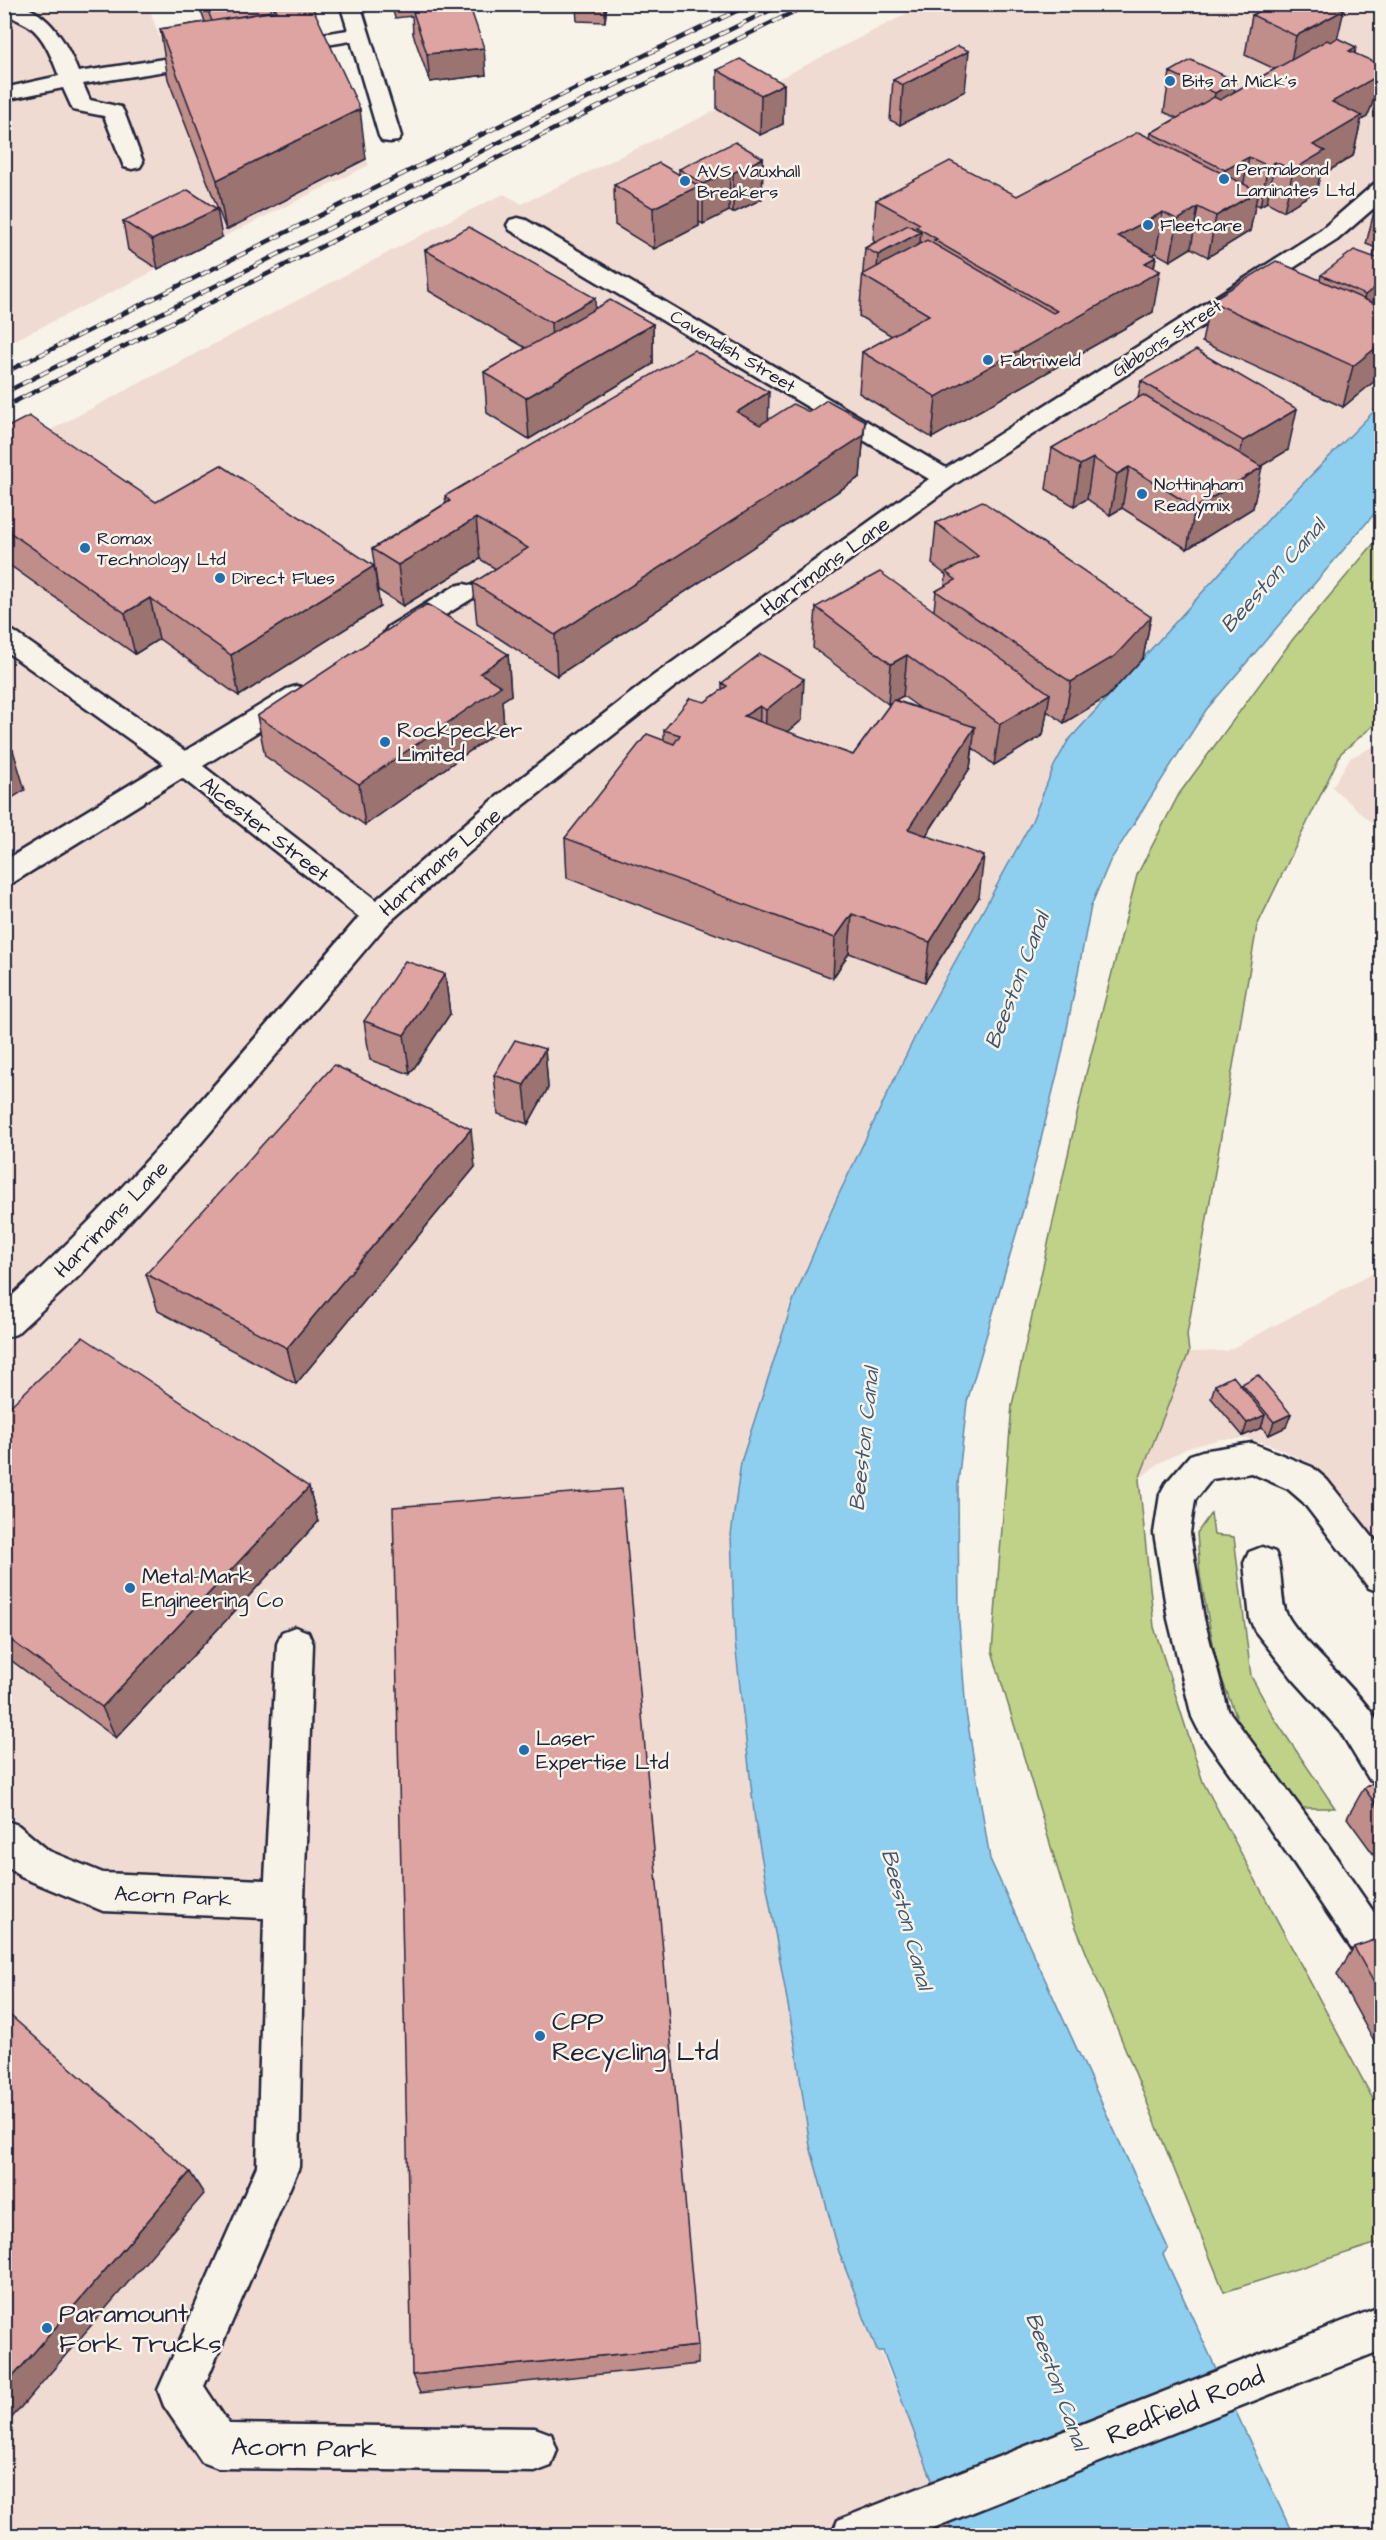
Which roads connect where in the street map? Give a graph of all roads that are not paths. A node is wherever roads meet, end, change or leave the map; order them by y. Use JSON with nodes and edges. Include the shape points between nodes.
{"nodes":[{"id":1,"x":350,"y":4,"type":"edge"},
{"id":2,"x":15,"y":10,"type":"dead end"},
{"id":3,"x":358,"y":34,"type":"junction"},
{"id":4,"x":267,"y":49,"type":"edge"},
{"id":5,"x":233,"y":54,"type":"edge"},
{"id":6,"x":69,"y":80,"type":"junction"},
{"id":7,"x":4,"y":94,"type":"edge"},
{"id":8,"x":390,"y":136,"type":"dead end"},
{"id":9,"x":132,"y":162,"type":"dead end"},
{"id":10,"x":1382,"y":189,"type":"edge"},
{"id":11,"x":518,"y":225,"type":"dead end"},
{"id":12,"x":946,"y":479,"type":"junction"},
{"id":13,"x":464,"y":591,"type":"dead end"},
{"id":14,"x":4,"y":637,"type":"edge"},
{"id":15,"x":375,"y":646,"type":"edge"},
{"id":16,"x":317,"y":683,"type":"edge"},
{"id":17,"x":183,"y":765,"type":"junction"},
{"id":18,"x":4,"y":875,"type":"edge"},
{"id":19,"x":377,"y":916,"type":"junction"},
{"id":20,"x":4,"y":1324,"type":"edge"},
{"id":21,"x":1262,"y":1563,"type":"dead end"},
{"id":22,"x":1382,"y":1577,"type":"edge"},
{"id":23,"x":295,"y":1644,"type":"dead end"},
{"id":24,"x":1382,"y":1766,"type":"edge"},
{"id":25,"x":4,"y":1838,"type":"edge"},
{"id":26,"x":284,"y":1900,"type":"junction"},
{"id":27,"x":1382,"y":1959,"type":"edge"},
{"id":28,"x":1382,"y":2328,"type":"edge"},
{"id":29,"x":535,"y":2450,"type":"dead end"},
{"id":30,"x":854,"y":2535,"type":"edge"}],
"edges":[{"from":1,"to":3,"type":"street"},
{"from":2,"to":6,"type":"street","via":[[39,24],[57,45]]},
{"from":3,"to":4,"type":"street"},
{"from":3,"to":8,"type":"street"},
{"from":5,"to":6,"type":"street"},
{"from":6,"to":7,"type":"street"},
{"from":6,"to":9,"type":"street","via":[[81,105],[113,112]]},
{"from":10,"to":12,"type":"street","name":"Gibbons Street","via":[[1329,235]]},
{"from":11,"to":12,"type":"street","name":"Cavendish Street","via":[[711,350]]},
{"from":12,"to":19,"type":"street","name":"Harrimans Lane","via":[[663,682],[509,802]]},
{"from":13,"to":15,"type":"street"},
{"from":14,"to":17,"type":"street","name":"Alcester Street"},
{"from":16,"to":17,"type":"street"},
{"from":17,"to":18,"type":"street"},
{"from":17,"to":19,"type":"street","name":"Alcester Street"},
{"from":19,"to":20,"type":"street","name":"Harrimans Lane","via":[[185,1140],[68,1266]]},
{"from":21,"to":24,"type":"street","via":[[1268,1619],[1353,1719]]},
{"from":22,"to":27,"type":"street","via":[[1316,1491],[1300,1478],[1252,1458],[1202,1466],[1178,1494],[1172,1533],[1186,1619],[1211,1717]]},
{"from":23,"to":26,"type":"street","name":"Acorn Park"},
{"from":25,"to":26,"type":"street","name":"Acorn Park","via":[[35,1864],[103,1892]]},
{"from":26,"to":29,"type":"street","name":"Acorn Park","via":[[278,2167],[180,2390],[218,2446]]},
{"from":28,"to":30,"type":"street","name":"Redfield Road"}]}
